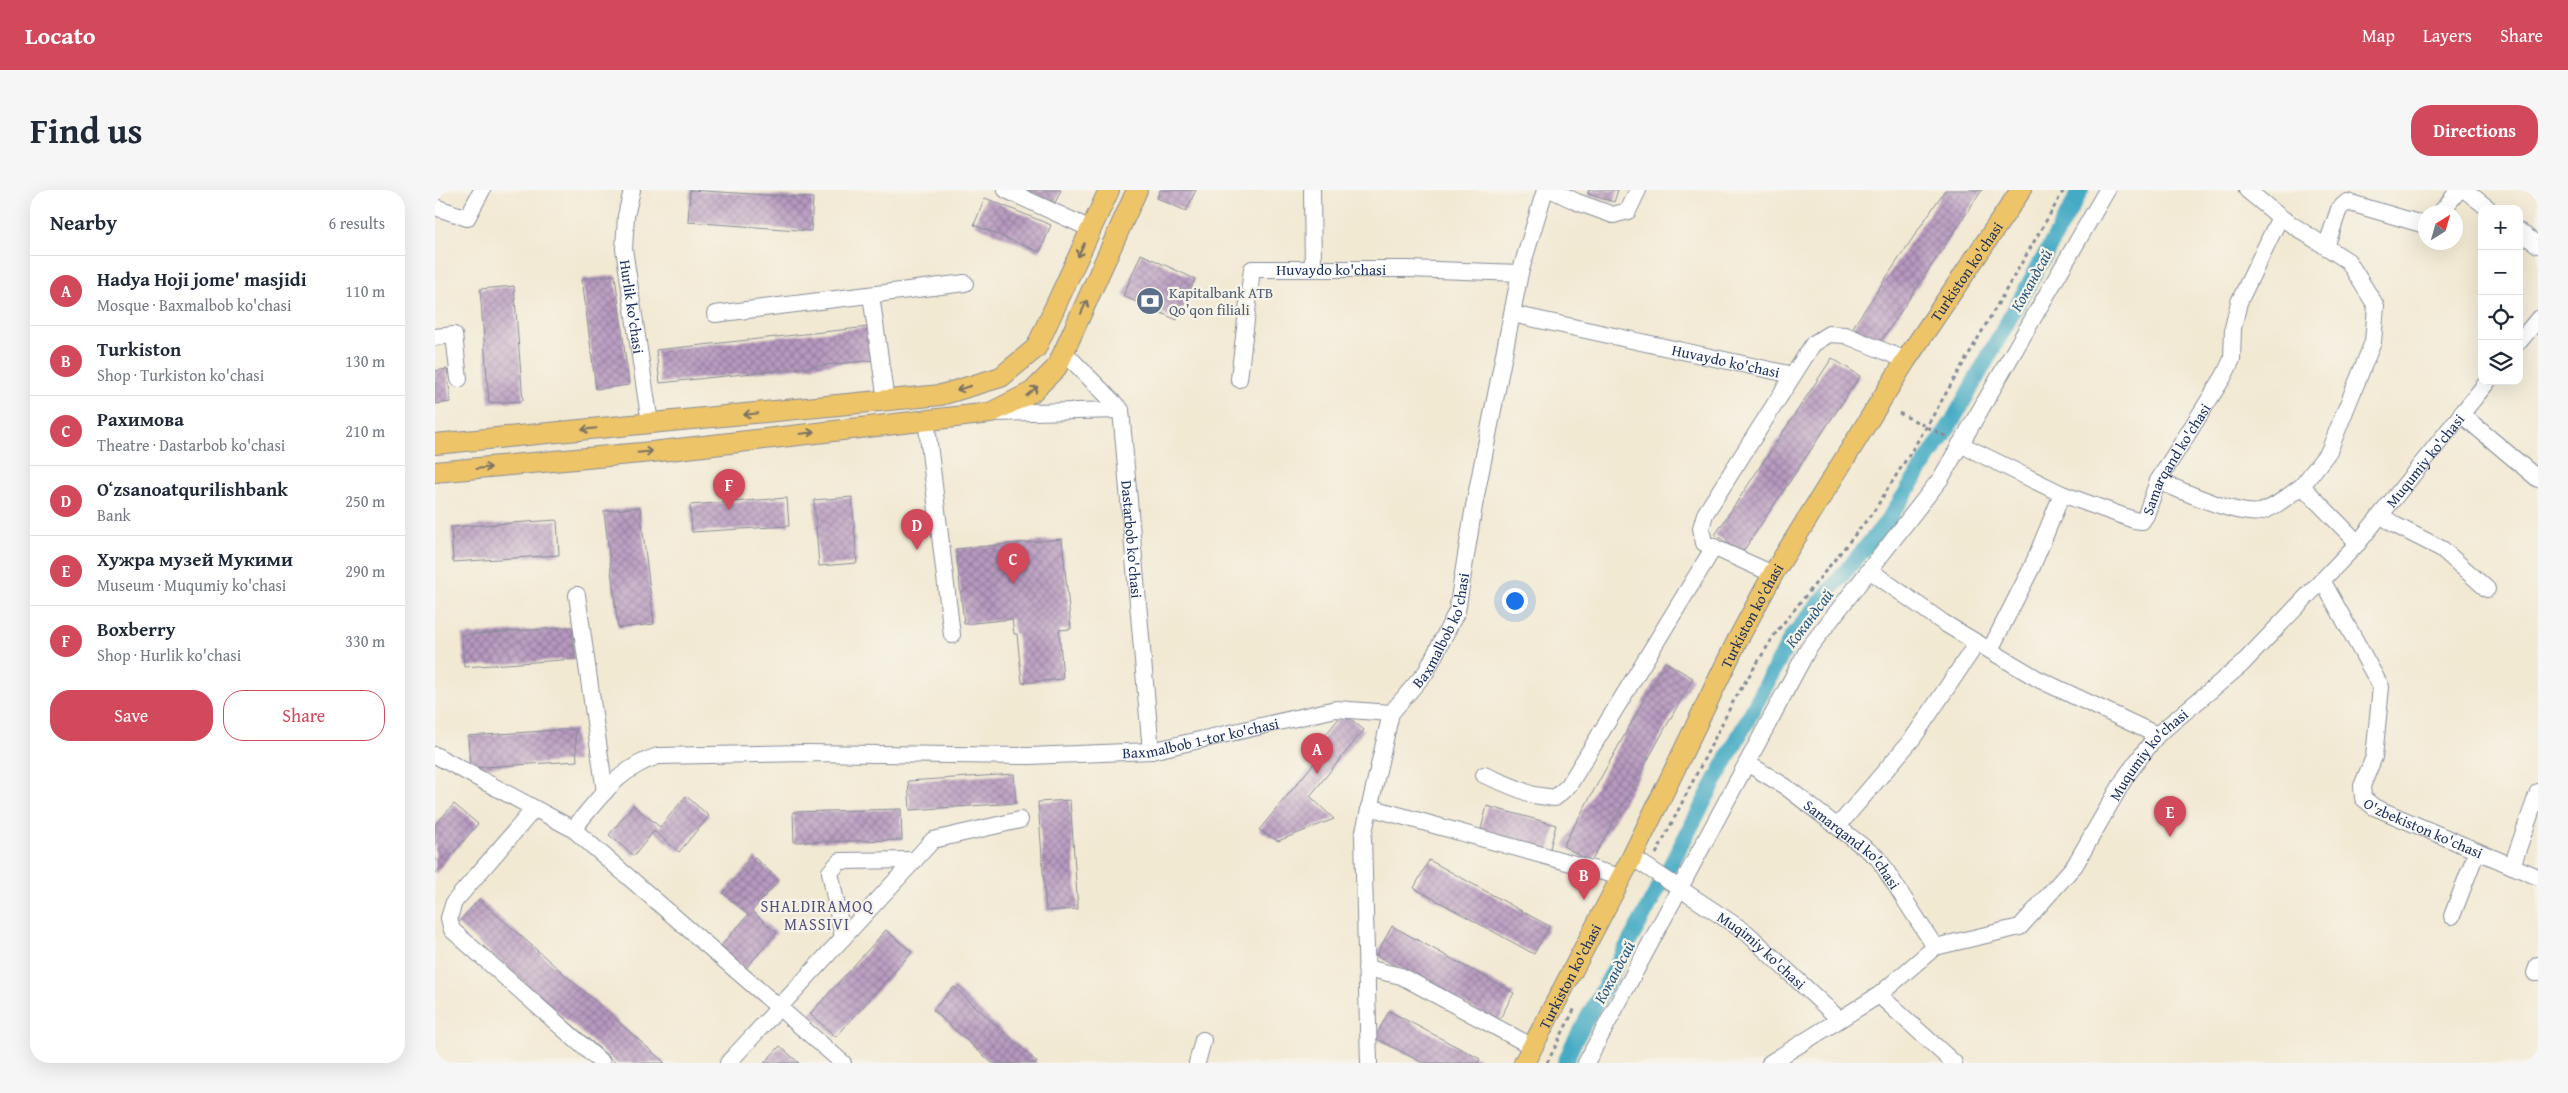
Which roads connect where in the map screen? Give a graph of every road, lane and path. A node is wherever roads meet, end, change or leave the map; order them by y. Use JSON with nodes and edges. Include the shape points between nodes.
{"nodes":[{"id":1,"x":482,"y":190,"type":"edge"},
{"id":2,"x":632,"y":190,"type":"edge"},
{"id":3,"x":1006,"y":190,"type":"edge"},
{"id":4,"x":1109,"y":190,"type":"edge"},
{"id":5,"x":1137,"y":190,"type":"edge"},
{"id":6,"x":1312,"y":190,"type":"edge"},
{"id":7,"x":1545,"y":190,"type":"edge"},
{"id":8,"x":1552,"y":190,"type":"edge"},
{"id":9,"x":1638,"y":190,"type":"edge"},
{"id":10,"x":2021,"y":190,"type":"edge"},
{"id":11,"x":2064,"y":190,"type":"edge"},
{"id":12,"x":2107,"y":190,"type":"edge"},
{"id":13,"x":2247,"y":190,"type":"edge"},
{"id":14,"x":2447,"y":205,"type":"edge"},
{"id":15,"x":2484,"y":205,"type":"edge"},
{"id":16,"x":435,"y":207,"type":"edge"},
{"id":17,"x":2280,"y":217,"type":"junction"},
{"id":18,"x":2418,"y":223,"type":"edge"},
{"id":19,"x":1091,"y":229,"type":"junction"},
{"id":20,"x":2523,"y":234,"type":"edge"},
{"id":21,"x":2538,"y":245,"type":"edge"},
{"id":22,"x":2326,"y":246,"type":"junction"},
{"id":23,"x":1313,"y":269,"type":"junction"},
{"id":24,"x":1520,"y":273,"type":"junction"},
{"id":25,"x":965,"y":283,"type":"dead end"},
{"id":26,"x":871,"y":295,"type":"junction"},
{"id":27,"x":715,"y":314,"type":"dead end"},
{"id":28,"x":1512,"y":314,"type":"junction"},
{"id":29,"x":2538,"y":319,"type":"edge"},
{"id":30,"x":435,"y":337,"type":"edge"},
{"id":31,"x":2521,"y":340,"type":"edge"},
{"id":32,"x":1064,"y":352,"type":"junction"},
{"id":33,"x":1906,"y":360,"type":"junction"},
{"id":34,"x":1793,"y":375,"type":"junction"},
{"id":35,"x":1239,"y":378,"type":"dead end"},
{"id":36,"x":459,"y":379,"type":"dead end"},
{"id":37,"x":2485,"y":385,"type":"edge"},
{"id":38,"x":886,"y":401,"type":"junction"},
{"id":39,"x":1121,"y":410,"type":"junction"},
{"id":40,"x":990,"y":413,"type":"junction"},
{"id":41,"x":1899,"y":413,"type":"dead end"},
{"id":42,"x":2461,"y":414,"type":"junction"},
{"id":43,"x":926,"y":419,"type":"junction"},
{"id":44,"x":650,"y":423,"type":"junction"},
{"id":45,"x":1927,"y":426,"type":"junction"},
{"id":46,"x":435,"y":444,"type":"edge"},
{"id":47,"x":1960,"y":445,"type":"junction"},
{"id":48,"x":435,"y":472,"type":"edge"},
{"id":49,"x":2538,"y":480,"type":"edge"},
{"id":50,"x":2158,"y":481,"type":"junction"},
{"id":51,"x":2302,"y":486,"type":"junction"},
{"id":52,"x":2062,"y":494,"type":"junction"},
{"id":53,"x":2381,"y":515,"type":"junction"},
{"id":54,"x":2358,"y":543,"type":"junction"},
{"id":55,"x":1714,"y":547,"type":"junction"},
{"id":56,"x":1869,"y":570,"type":"junction"},
{"id":57,"x":1773,"y":574,"type":"junction"},
{"id":58,"x":2322,"y":580,"type":"junction"},
{"id":59,"x":2487,"y":589,"type":"dead end"},
{"id":60,"x":577,"y":595,"type":"dead end"},
{"id":61,"x":952,"y":635,"type":"dead end"},
{"id":62,"x":1983,"y":647,"type":"junction"},
{"id":63,"x":1391,"y":713,"type":"junction"},
{"id":64,"x":2157,"y":735,"type":"junction"},
{"id":65,"x":1151,"y":751,"type":"junction"},
{"id":66,"x":435,"y":755,"type":"edge"},
{"id":67,"x":1747,"y":764,"type":"junction"},
{"id":68,"x":1484,"y":775,"type":"dead end"},
{"id":69,"x":605,"y":792,"type":"junction"},
{"id":70,"x":2538,"y":792,"type":"edge"},
{"id":71,"x":1369,"y":807,"type":"junction"},
{"id":72,"x":534,"y":809,"type":"junction"},
{"id":73,"x":1020,"y":820,"type":"dead end"},
{"id":74,"x":1838,"y":826,"type":"junction"},
{"id":75,"x":573,"y":829,"type":"junction"},
{"id":76,"x":2477,"y":851,"type":"junction"},
{"id":77,"x":1631,"y":857,"type":"junction"},
{"id":78,"x":915,"y":860,"type":"junction"},
{"id":79,"x":1652,"y":863,"type":"junction"},
{"id":80,"x":2512,"y":866,"type":"junction"},
{"id":81,"x":1621,"y":877,"type":"junction"},
{"id":82,"x":2538,"y":877,"type":"edge"},
{"id":83,"x":1680,"y":888,"type":"junction"},
{"id":84,"x":2452,"y":916,"type":"dead end"},
{"id":85,"x":843,"y":938,"type":"junction"},
{"id":86,"x":1935,"y":947,"type":"junction"},
{"id":87,"x":2538,"y":965,"type":"edge"},
{"id":88,"x":1367,"y":968,"type":"junction"},
{"id":89,"x":2538,"y":973,"type":"edge"},
{"id":90,"x":1879,"y":995,"type":"junction"},
{"id":91,"x":779,"y":1009,"type":"junction"},
{"id":92,"x":1839,"y":1019,"type":"junction"},
{"id":93,"x":1203,"y":1040,"type":"dead end"},
{"id":94,"x":1529,"y":1055,"type":"edge"},
{"id":95,"x":602,"y":1063,"type":"edge"},
{"id":96,"x":727,"y":1063,"type":"edge"},
{"id":97,"x":843,"y":1063,"type":"edge"},
{"id":98,"x":1197,"y":1063,"type":"edge"},
{"id":99,"x":1369,"y":1063,"type":"edge"},
{"id":100,"x":1586,"y":1063,"type":"edge"},
{"id":101,"x":1770,"y":1063,"type":"edge"},
{"id":102,"x":1954,"y":1063,"type":"edge"}],
"edges":[{"from":1,"to":16,"type":"street","via":[[467,218]]},
{"from":2,"to":44,"type":"street","name":"Hurlik ko'chasi","via":[[624,249]]},
{"from":3,"to":19,"type":"street"},
{"from":4,"to":19,"type":"main road"},
{"from":32,"to":5,"type":"main road","one_way":true},
{"from":6,"to":23,"type":"street"},
{"from":7,"to":24,"type":"street","name":"Baxmalbob ko'chasi"},
{"from":8,"to":9,"type":"street","via":[[1613,215],[1628,211]]},
{"from":10,"to":33,"type":"main road","name":"Turkiston ko'chasi"},
{"from":11,"to":45,"type":"path"},
{"from":12,"to":47,"type":"street"},
{"from":13,"to":17,"type":"street"},
{"from":14,"to":15,"type":"street","via":[[2459,190],[2466,191]]},
{"from":17,"to":22,"type":"street"},
{"from":17,"to":50,"type":"street","name":"Samarqand ko'chasi","via":[[2239,302],[2231,359],[2224,376]]},
{"from":18,"to":22,"type":"street","via":[[2347,202],[2339,208]]},
{"from":19,"to":38,"type":"main road","one_way":true,"via":[[1036,348],[1001,377],[941,396]]},
{"from":20,"to":21,"type":"street"},
{"from":22,"to":51,"type":"street","via":[[2348,261],[2376,306],[2373,342],[2329,451]]},
{"from":23,"to":24,"type":"street","name":"Huvaydo ko'chasi"},
{"from":23,"to":35,"type":"street","name":"Huvaydo ko'chasi","via":[[1252,269]]},
{"from":24,"to":28,"type":"street","name":"Baxmalbob ko'chasi"},
{"from":25,"to":26,"type":"street"},
{"from":26,"to":27,"type":"street"},
{"from":26,"to":38,"type":"street"},
{"from":28,"to":34,"type":"street","name":"Huvaydo ko'chasi"},
{"from":28,"to":63,"type":"street","name":"Baxmalbob ko'chasi","via":[[1457,611],[1426,672]]},
{"from":29,"to":31,"type":"street"},
{"from":30,"to":36,"type":"street","via":[[454,335]]},
{"from":32,"to":39,"type":"street"},
{"from":40,"to":32,"type":"main road","one_way":true,"via":[[1033,392],[1057,367]]},
{"from":33,"to":34,"type":"street","via":[[1845,335],[1829,334],[1813,344]]},
{"from":33,"to":57,"type":"main road","name":"Turkiston ko'chasi"},
{"from":34,"to":55,"type":"street","via":[[1705,514],[1701,528],[1704,543]]},
{"from":37,"to":42,"type":"street","name":"Muqumiy ko'chasi"},
{"from":38,"to":44,"type":"main road","one_way":true},
{"from":39,"to":40,"type":"street"},
{"from":39,"to":65,"type":"street","name":"Dastarbob ko'chasi"},
{"from":40,"to":43,"type":"main road"},
{"from":41,"to":45,"type":"path"},
{"from":42,"to":49,"type":"street"},
{"from":42,"to":53,"type":"street","name":"Muqumiy ko'chasi"},
{"from":48,"to":43,"type":"main road","one_way":true,"via":[[652,452]]},
{"from":43,"to":61,"type":"street"},
{"from":44,"to":46,"type":"main road","one_way":true},
{"from":45,"to":47,"type":"path"},
{"from":45,"to":79,"type":"path","via":[[1874,511],[1777,631],[1734,700]]},
{"from":47,"to":52,"type":"street","name":"Samarqand ko'chasi"},
{"from":47,"to":56,"type":"street","via":[[1941,478]]},
{"from":50,"to":51,"type":"street","via":[[2235,510],[2258,512],[2277,504]]},
{"from":50,"to":52,"type":"street","name":"Samarqand ko'chasi","via":[[2142,521]]},
{"from":51,"to":54,"type":"street"},
{"from":52,"to":62,"type":"street","via":[[2032,567]]},
{"from":53,"to":54,"type":"street","name":"Muqumiy ko'chasi"},
{"from":53,"to":59,"type":"street","via":[[2442,549]]},
{"from":54,"to":58,"type":"street","name":"Muqumiy ko'chasi"},
{"from":55,"to":57,"type":"street"},
{"from":55,"to":68,"type":"street","via":[[1569,785],[1555,798]]},
{"from":56,"to":62,"type":"street"},
{"from":56,"to":67,"type":"street","via":[[1808,649]]},
{"from":57,"to":77,"type":"main road","name":"Turkiston ko'chasi"},
{"from":58,"to":64,"type":"street","name":"Muqumiy ko'chasi","via":[[2241,665]]},
{"from":58,"to":76,"type":"street","name":"O'zbekiston ko'chasi","via":[[2381,687],[2374,757],[2362,786],[2363,798],[2374,807]]},
{"from":60,"to":69,"type":"street"},
{"from":62,"to":64,"type":"street","via":[[2038,679]]},
{"from":62,"to":74,"type":"street","via":[[1913,738]]},
{"from":63,"to":65,"type":"street","name":"Baxmalbob 1-tor ko'chasi","via":[[1335,708]]},
{"from":63,"to":71,"type":"street","name":"Baxmalbob ko'chasi"},
{"from":64,"to":86,"type":"street","name":"Muqumiy ko'chasi","via":[[2126,776],[2075,865],[2020,927]]},
{"from":65,"to":69,"type":"street","name":"Baxmalbob 1-tor ko'chasi","via":[[1006,756],[806,753],[658,756],[640,762],[620,775]]},
{"from":66,"to":72,"type":"street"},
{"from":67,"to":74,"type":"street","name":"Samarqand ko'chasi","via":[[1786,787]]},
{"from":67,"to":83,"type":"street"},
{"from":69,"to":75,"type":"street","name":"Baxmalbob 1-tor ko'chasi"},
{"from":70,"to":80,"type":"street"},
{"from":71,"to":81,"type":"street"},
{"from":71,"to":88,"type":"street","name":"Baxmalbob ko'chasi","via":[[1363,836]]},
{"from":72,"to":75,"type":"street"},
{"from":72,"to":95,"type":"street","via":[[454,902],[449,918],[452,930]]},
{"from":73,"to":78,"type":"street","via":[[933,840]]},
{"from":74,"to":86,"type":"street","name":"Samarqand ko'chasi","via":[[1878,858]]},
{"from":75,"to":91,"type":"street"},
{"from":76,"to":80,"type":"street","name":"O'zbekiston ko'chasi"},
{"from":76,"to":84,"type":"street"},
{"from":77,"to":79,"type":"street","name":"Muqimiy ko'chasi"},
{"from":77,"to":81,"type":"main road","name":"Turkiston ko'chasi"},
{"from":78,"to":85,"type":"street"},
{"from":78,"to":85,"type":"street","via":[[840,861],[833,866],[831,872]]},
{"from":79,"to":83,"type":"street","name":"Muqimiy ko'chasi"},
{"from":80,"to":82,"type":"street","name":"O'zbekiston ko'chasi"},
{"from":81,"to":94,"type":"main road","name":"Turkiston ko'chasi"},
{"from":83,"to":92,"type":"street","name":"Muqimiy ko'chasi","via":[[1747,933]]},
{"from":83,"to":100,"type":"street"},
{"from":85,"to":91,"type":"street"},
{"from":86,"to":90,"type":"street","name":"Muqumiy ko'chasi"},
{"from":87,"to":89,"type":"street","via":[[2535,973]]},
{"from":88,"to":94,"type":"street","via":[[1401,976]]},
{"from":88,"to":99,"type":"street","name":"Baxmalbob ko'chasi"},
{"from":90,"to":92,"type":"street","name":"Muqumiy ko'chasi"},
{"from":90,"to":102,"type":"street"},
{"from":91,"to":96,"type":"street"},
{"from":91,"to":97,"type":"street"},
{"from":92,"to":101,"type":"street","name":"Muqumiy ko'chasi"},
{"from":93,"to":98,"type":"street"}]}
